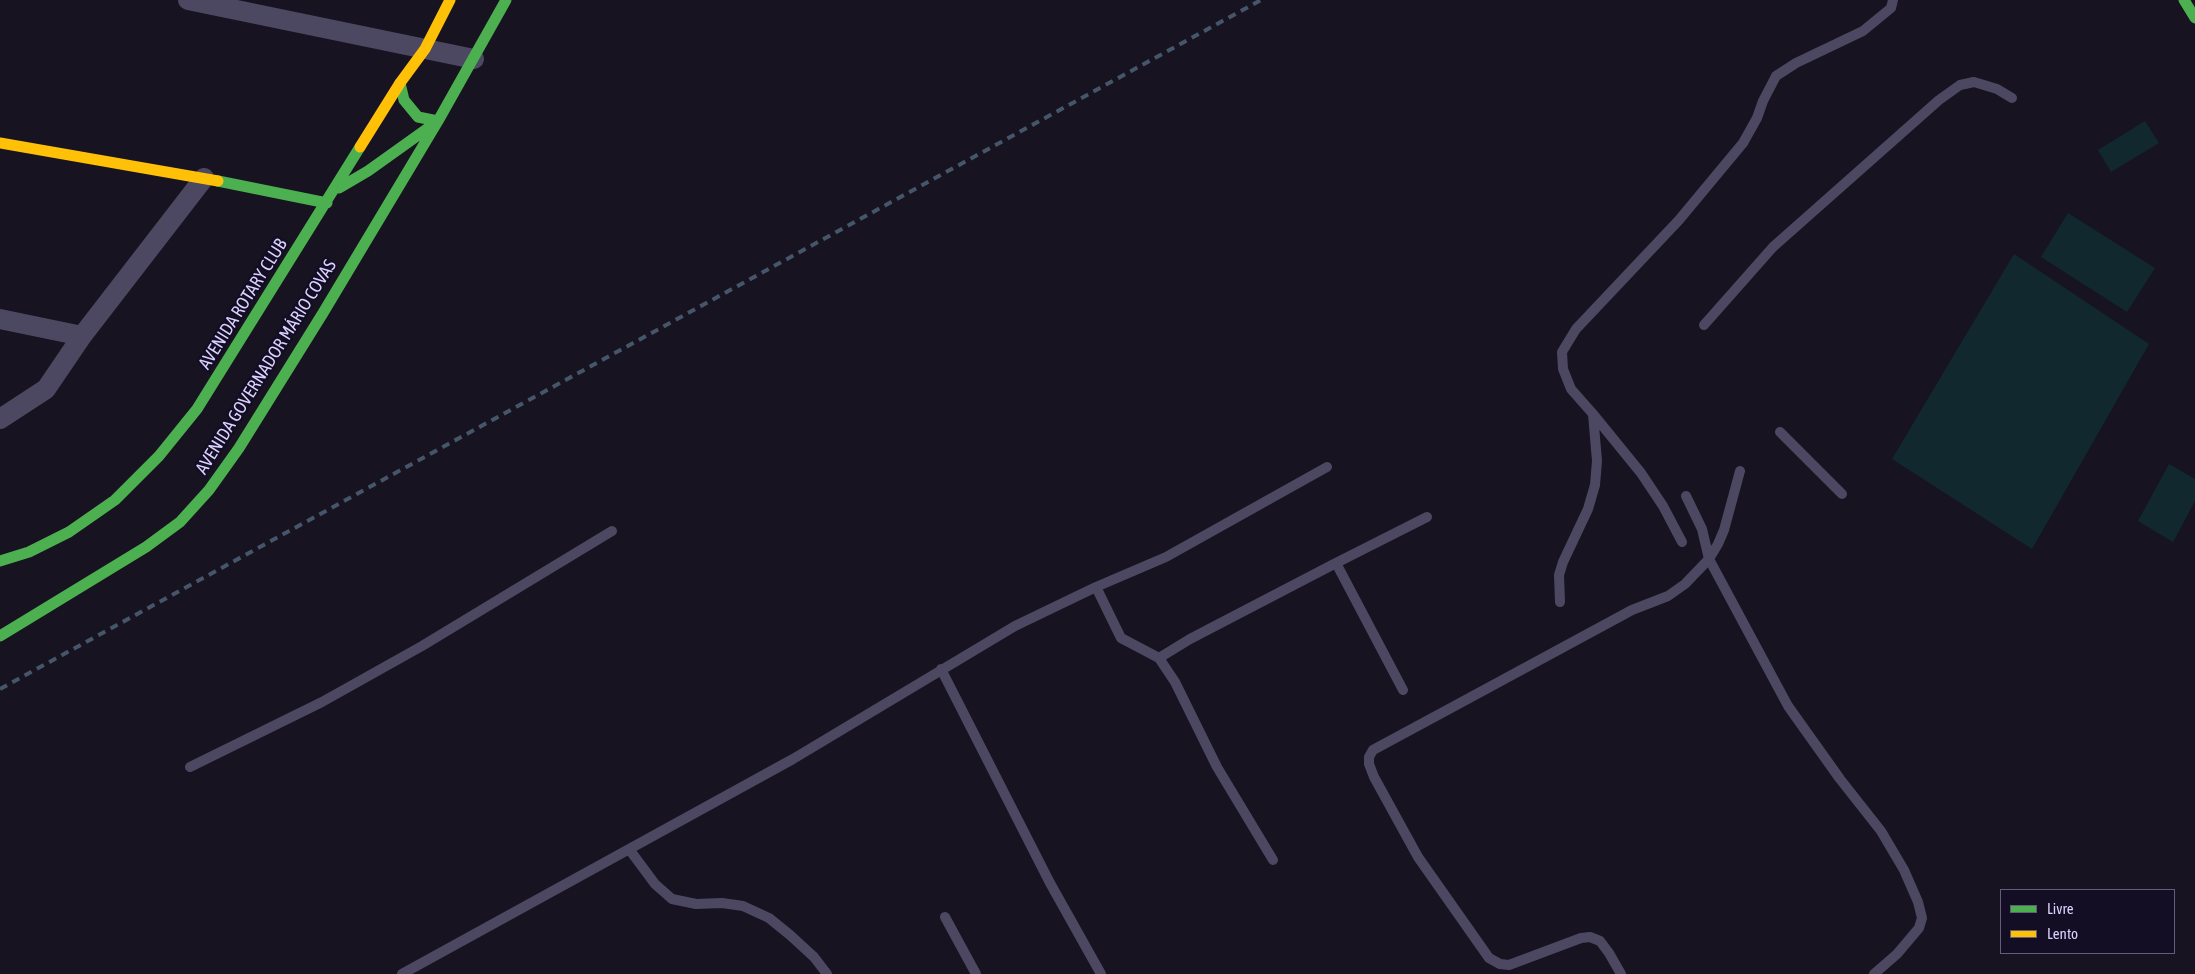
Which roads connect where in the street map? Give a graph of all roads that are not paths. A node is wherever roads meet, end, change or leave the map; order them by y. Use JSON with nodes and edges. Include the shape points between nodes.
{"nodes":[{"id":1,"x":188,"y":0,"type":"edge"},
{"id":2,"x":450,"y":0,"type":"edge"},
{"id":3,"x":506,"y":0,"type":"edge"},
{"id":4,"x":1893,"y":0,"type":"edge"},
{"id":5,"x":2184,"y":0,"type":"edge"},
{"id":6,"x":2195,"y":18,"type":"edge"},
{"id":7,"x":425,"y":49,"type":"junction"},
{"id":8,"x":474,"y":59,"type":"junction"},
{"id":9,"x":400,"y":83,"type":"junction"},
{"id":10,"x":2012,"y":98,"type":"dead end"},
{"id":11,"x":438,"y":120,"type":"junction"},
{"id":12,"x":0,"y":143,"type":"edge"},
{"id":13,"x":204,"y":178,"type":"junction"},
{"id":14,"x":334,"y":192,"type":"junction"},
{"id":15,"x":327,"y":203,"type":"junction"},
{"id":16,"x":0,"y":319,"type":"edge"},
{"id":17,"x":1704,"y":325,"type":"dead end"},
{"id":18,"x":82,"y":336,"type":"junction"},
{"id":19,"x":1593,"y":414,"type":"junction"},
{"id":20,"x":0,"y":419,"type":"edge"},
{"id":21,"x":1780,"y":432,"type":"dead end"},
{"id":22,"x":1327,"y":467,"type":"dead end"},
{"id":23,"x":1740,"y":470,"type":"dead end"},
{"id":24,"x":1842,"y":494,"type":"dead end"},
{"id":25,"x":1686,"y":496,"type":"dead end"},
{"id":26,"x":1428,"y":517,"type":"dead end"},
{"id":27,"x":612,"y":531,"type":"dead end"},
{"id":28,"x":1682,"y":542,"type":"dead end"},
{"id":29,"x":1709,"y":559,"type":"junction"},
{"id":30,"x":0,"y":561,"type":"edge"},
{"id":31,"x":1336,"y":563,"type":"junction"},
{"id":32,"x":1096,"y":587,"type":"junction"},
{"id":33,"x":1560,"y":602,"type":"dead end"},
{"id":34,"x":0,"y":636,"type":"edge"},
{"id":35,"x":1159,"y":658,"type":"junction"},
{"id":36,"x":941,"y":669,"type":"junction"},
{"id":37,"x":1403,"y":690,"type":"dead end"},
{"id":38,"x":190,"y":767,"type":"dead end"},
{"id":39,"x":628,"y":848,"type":"junction"},
{"id":40,"x":1273,"y":860,"type":"dead end"},
{"id":41,"x":945,"y":918,"type":"dead end"},
{"id":42,"x":402,"y":974,"type":"edge"},
{"id":43,"x":827,"y":974,"type":"edge"},
{"id":44,"x":976,"y":974,"type":"edge"},
{"id":45,"x":1101,"y":974,"type":"edge"},
{"id":46,"x":1621,"y":974,"type":"edge"},
{"id":47,"x":1874,"y":974,"type":"edge"}],
"edges":[{"from":1,"to":7,"type":"street"},
{"from":2,"to":7,"type":"main road","name":"AVENIDA ROTARY CLUB"},
{"from":3,"to":8,"type":"main road","name":"AVENIDA GOVERNADOR MÁRIO COVAS"},
{"from":4,"to":19,"type":"lane","via":[[1891,8],[1863,31],[1776,76],[1758,118],[1742,143],[1679,220],[1576,329],[1562,352],[1563,369],[1571,389]]},
{"from":5,"to":6,"type":"main road"},
{"from":7,"to":8,"type":"street"},
{"from":7,"to":9,"type":"main road","name":"AVENIDA ROTARY CLUB"},
{"from":8,"to":11,"type":"main road","name":"AVENIDA GOVERNADOR MÁRIO COVAS"},
{"from":9,"to":11,"type":"main road","via":[[404,100],[418,117]]},
{"from":9,"to":14,"type":"main road","name":"AVENIDA ROTARY CLUB"},
{"from":10,"to":17,"type":"lane","via":[[1997,88],[1974,82],[1960,85],[1773,247]]},
{"from":11,"to":14,"type":"main road","via":[[368,172]]},
{"from":11,"to":34,"type":"main road","name":"AVENIDA GOVERNADOR MÁRIO COVAS","via":[[323,313],[209,490],[180,522],[146,546]]},
{"from":12,"to":13,"type":"main road"},
{"from":13,"to":15,"type":"main road"},
{"from":13,"to":18,"type":"street"},
{"from":14,"to":15,"type":"main road","name":"AVENIDA ROTARY CLUB"},
{"from":15,"to":30,"type":"main road","name":"AVENIDA ROTARY CLUB","via":[[197,409],[159,456],[115,500],[69,532],[29,552]]},
{"from":16,"to":18,"type":"street"},
{"from":18,"to":20,"type":"street","via":[[46,389]]},
{"from":19,"to":28,"type":"lane","via":[[1641,472]]},
{"from":19,"to":33,"type":"lane","via":[[1597,460],[1595,485],[1559,575]]},
{"from":21,"to":24,"type":"lane"},
{"from":22,"to":32,"type":"lane","via":[[1166,556]]},
{"from":23,"to":29,"type":"lane","via":[[1724,530]]},
{"from":25,"to":29,"type":"lane","via":[[1702,529]]},
{"from":26,"to":31,"type":"lane"},
{"from":27,"to":38,"type":"lane","via":[[422,646],[322,702]]},
{"from":29,"to":46,"type":"lane","via":[[1668,596],[1632,610],[1374,750],[1369,757],[1374,777],[1418,857],[1490,958],[1509,965],[1590,937],[1600,941]]},
{"from":29,"to":47,"type":"lane","via":[[1788,706],[1881,831],[1918,902],[1922,918],[1919,928]]},
{"from":31,"to":35,"type":"lane"},
{"from":31,"to":37,"type":"lane"},
{"from":32,"to":35,"type":"lane","via":[[1121,638]]},
{"from":32,"to":36,"type":"lane","via":[[1015,626]]},
{"from":35,"to":40,"type":"lane","via":[[1175,682],[1217,767]]},
{"from":36,"to":39,"type":"lane","via":[[793,759]]},
{"from":36,"to":45,"type":"lane","via":[[1050,883]]},
{"from":39,"to":42,"type":"lane"},
{"from":39,"to":43,"type":"lane","via":[[655,884],[672,899],[696,904],[743,906],[760,914],[783,929],[814,957]]},
{"from":41,"to":44,"type":"lane"}]}
